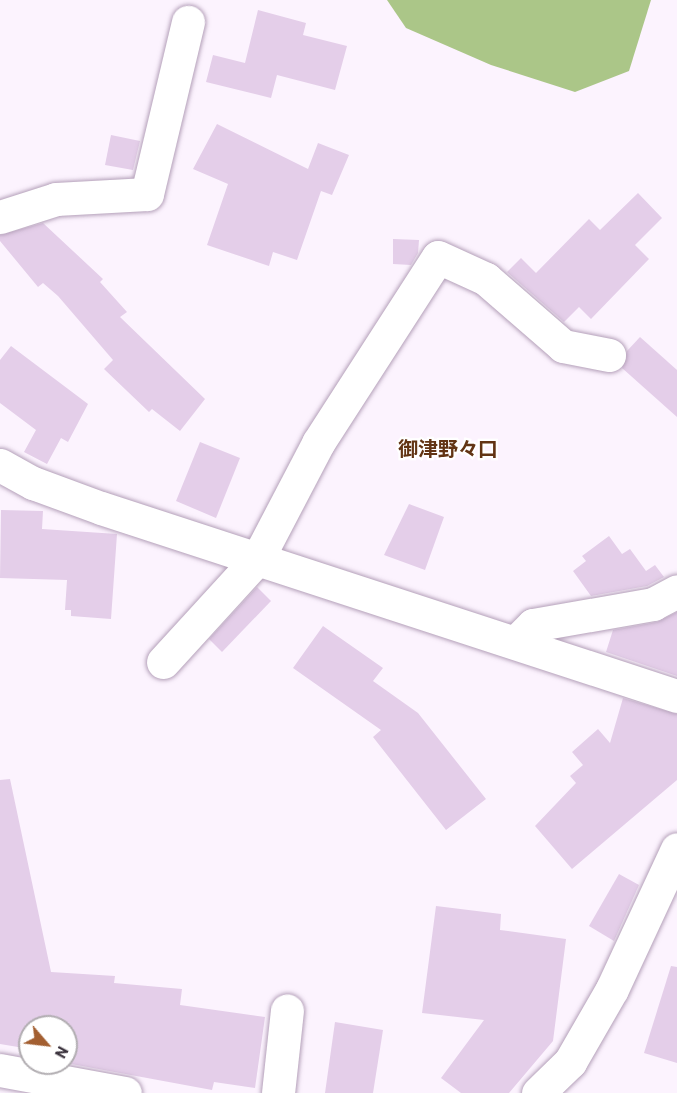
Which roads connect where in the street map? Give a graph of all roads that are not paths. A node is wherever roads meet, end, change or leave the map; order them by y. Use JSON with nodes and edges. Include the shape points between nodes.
{"nodes":[{"id":1,"x":188,"y":22,"type":"dead end"},
{"id":2,"x":0,"y":218,"type":"edge"},
{"id":3,"x":609,"y":355,"type":"dead end"},
{"id":4,"x":0,"y":465,"type":"edge"},
{"id":5,"x":258,"y":558,"type":"junction"},
{"id":6,"x":677,"y":591,"type":"edge"},
{"id":7,"x":516,"y":642,"type":"junction"},
{"id":8,"x":163,"y":662,"type":"dead end"},
{"id":9,"x":677,"y":696,"type":"edge"},
{"id":10,"x":677,"y":849,"type":"edge"},
{"id":11,"x":287,"y":1011,"type":"dead end"},
{"id":12,"x":0,"y":1070,"type":"edge"},
{"id":13,"x":125,"y":1093,"type":"edge"},
{"id":14,"x":278,"y":1093,"type":"edge"},
{"id":15,"x":538,"y":1093,"type":"edge"}],
"edges":[{"from":1,"to":2,"type":"street","via":[[147,194],[56,199]]},
{"from":3,"to":5,"type":"street","via":[[563,346],[486,279],[438,256],[318,443]]},
{"from":4,"to":5,"type":"street","via":[[78,500]]},
{"from":5,"to":7,"type":"street"},
{"from":5,"to":8,"type":"street"},
{"from":6,"to":7,"type":"street","via":[[653,604],[533,625]]},
{"from":7,"to":9,"type":"street"},
{"from":10,"to":15,"type":"street","via":[[612,989],[570,1062]]},
{"from":11,"to":14,"type":"street"},
{"from":12,"to":13,"type":"street"}]}
